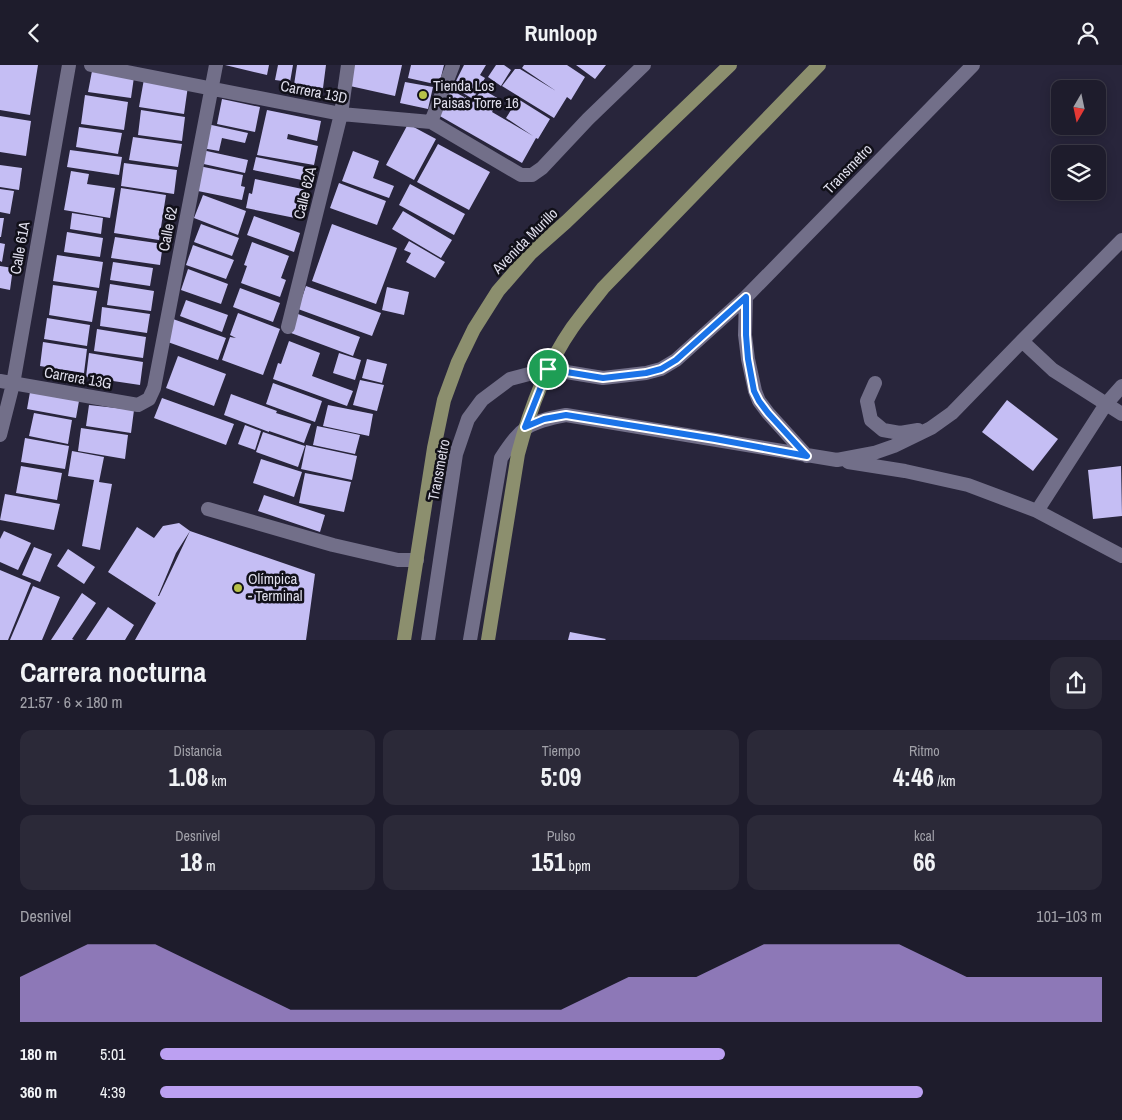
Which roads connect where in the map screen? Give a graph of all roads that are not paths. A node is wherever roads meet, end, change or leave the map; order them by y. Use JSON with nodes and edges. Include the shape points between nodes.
{"nodes":[{"id":1,"x":69,"y":65,"type":"edge"},
{"id":2,"x":91,"y":65,"type":"edge"},
{"id":3,"x":216,"y":65,"type":"edge"},
{"id":4,"x":348,"y":65,"type":"edge"},
{"id":5,"x":453,"y":65,"type":"edge"},
{"id":6,"x":644,"y":65,"type":"edge"},
{"id":7,"x":730,"y":65,"type":"edge"},
{"id":8,"x":819,"y":65,"type":"edge"},
{"id":9,"x":973,"y":65,"type":"edge"},
{"id":10,"x":212,"y":88,"type":"junction"},
{"id":11,"x":341,"y":114,"type":"junction"},
{"id":12,"x":431,"y":122,"type":"junction"},
{"id":13,"x":1122,"y":240,"type":"edge"},
{"id":14,"x":746,"y":297,"type":"junction"},
{"id":15,"x":288,"y":327,"type":"dead end"},
{"id":16,"x":1022,"y":341,"type":"junction"},
{"id":17,"x":548,"y":369,"type":"junction"},
{"id":18,"x":6,"y":382,"type":"edge"},
{"id":19,"x":875,"y":383,"type":"dead end"},
{"id":20,"x":1122,"y":386,"type":"edge"},
{"id":21,"x":149,"y":399,"type":"joint"},
{"id":22,"x":1106,"y":404,"type":"junction"},
{"id":23,"x":1122,"y":414,"type":"edge"},
{"id":24,"x":525,"y":427,"type":"junction"},
{"id":25,"x":931,"y":428,"type":"junction"},
{"id":26,"x":0,"y":435,"type":"edge"},
{"id":27,"x":807,"y":456,"type":"junction"},
{"id":28,"x":837,"y":460,"type":"junction"},
{"id":29,"x":208,"y":509,"type":"dead end"},
{"id":30,"x":1037,"y":511,"type":"junction"},
{"id":31,"x":1122,"y":556,"type":"edge"},
{"id":32,"x":417,"y":560,"type":"junction"},
{"id":33,"x":404,"y":640,"type":"edge"},
{"id":34,"x":428,"y":640,"type":"edge"},
{"id":35,"x":470,"y":640,"type":"edge"},
{"id":36,"x":488,"y":640,"type":"edge"}],
"edges":[{"from":1,"to":18,"type":"street","name":"Calle 61A"},
{"from":2,"to":10,"type":"street","name":"Carrera 13D"},
{"from":3,"to":10,"type":"street","name":"Calle 62"},
{"from":4,"to":11,"type":"street","name":"Calle 62A"},
{"from":5,"to":12,"type":"street"},
{"from":6,"to":12,"type":"street","name":"Carrera 13D","via":[[532,175],[521,175]]},
{"from":7,"to":32,"type":"main road","name":"Avenida Murillo","via":[[531,253],[498,291],[474,329],[444,400]]},
{"from":8,"to":17,"type":"main road","via":[[603,288],[572,328]]},
{"from":9,"to":14,"type":"street","name":"Transmetro"},
{"from":10,"to":11,"type":"street","name":"Carrera 13D"},
{"from":10,"to":21,"type":"street","name":"Calle 62","via":[[154,388]]},
{"from":11,"to":12,"type":"street","name":"Carrera 13D"},
{"from":11,"to":15,"type":"street","name":"Calle 62A"},
{"from":13,"to":16,"type":"street"},
{"from":14,"to":17,"type":"street","name":"Transmetro","via":[[676,360],[661,369],[603,378]]},
{"from":14,"to":27,"type":"street","via":[[748,359],[754,391],[768,413]]},
{"from":16,"to":22,"type":"street","via":[[1052,370]]},
{"from":16,"to":25,"type":"street","via":[[952,413]]},
{"from":17,"to":24,"type":"main road"},
{"from":17,"to":34,"type":"street","name":"Transmetro","via":[[510,379],[482,400],[468,419],[456,454]]},
{"from":18,"to":21,"type":"street","name":"Carrera 13G","via":[[138,405]]},
{"from":18,"to":26,"type":"street","name":"Calle 61A"},
{"from":19,"to":25,"type":"street","via":[[867,401],[871,420],[883,430],[900,433]]},
{"from":20,"to":22,"type":"street"},
{"from":22,"to":23,"type":"street"},
{"from":22,"to":30,"type":"street"},
{"from":24,"to":27,"type":"street","via":[[566,415]]},
{"from":24,"to":35,"type":"street","via":[[501,458]]},
{"from":24,"to":36,"type":"main road"},
{"from":25,"to":28,"type":"street","via":[[888,449]]},
{"from":27,"to":28,"type":"street"},
{"from":28,"to":30,"type":"street","via":[[968,485]]},
{"from":29,"to":32,"type":"street","via":[[333,545],[398,560]]},
{"from":30,"to":31,"type":"street"},
{"from":32,"to":33,"type":"main road","name":"Avenida Murillo"}]}
